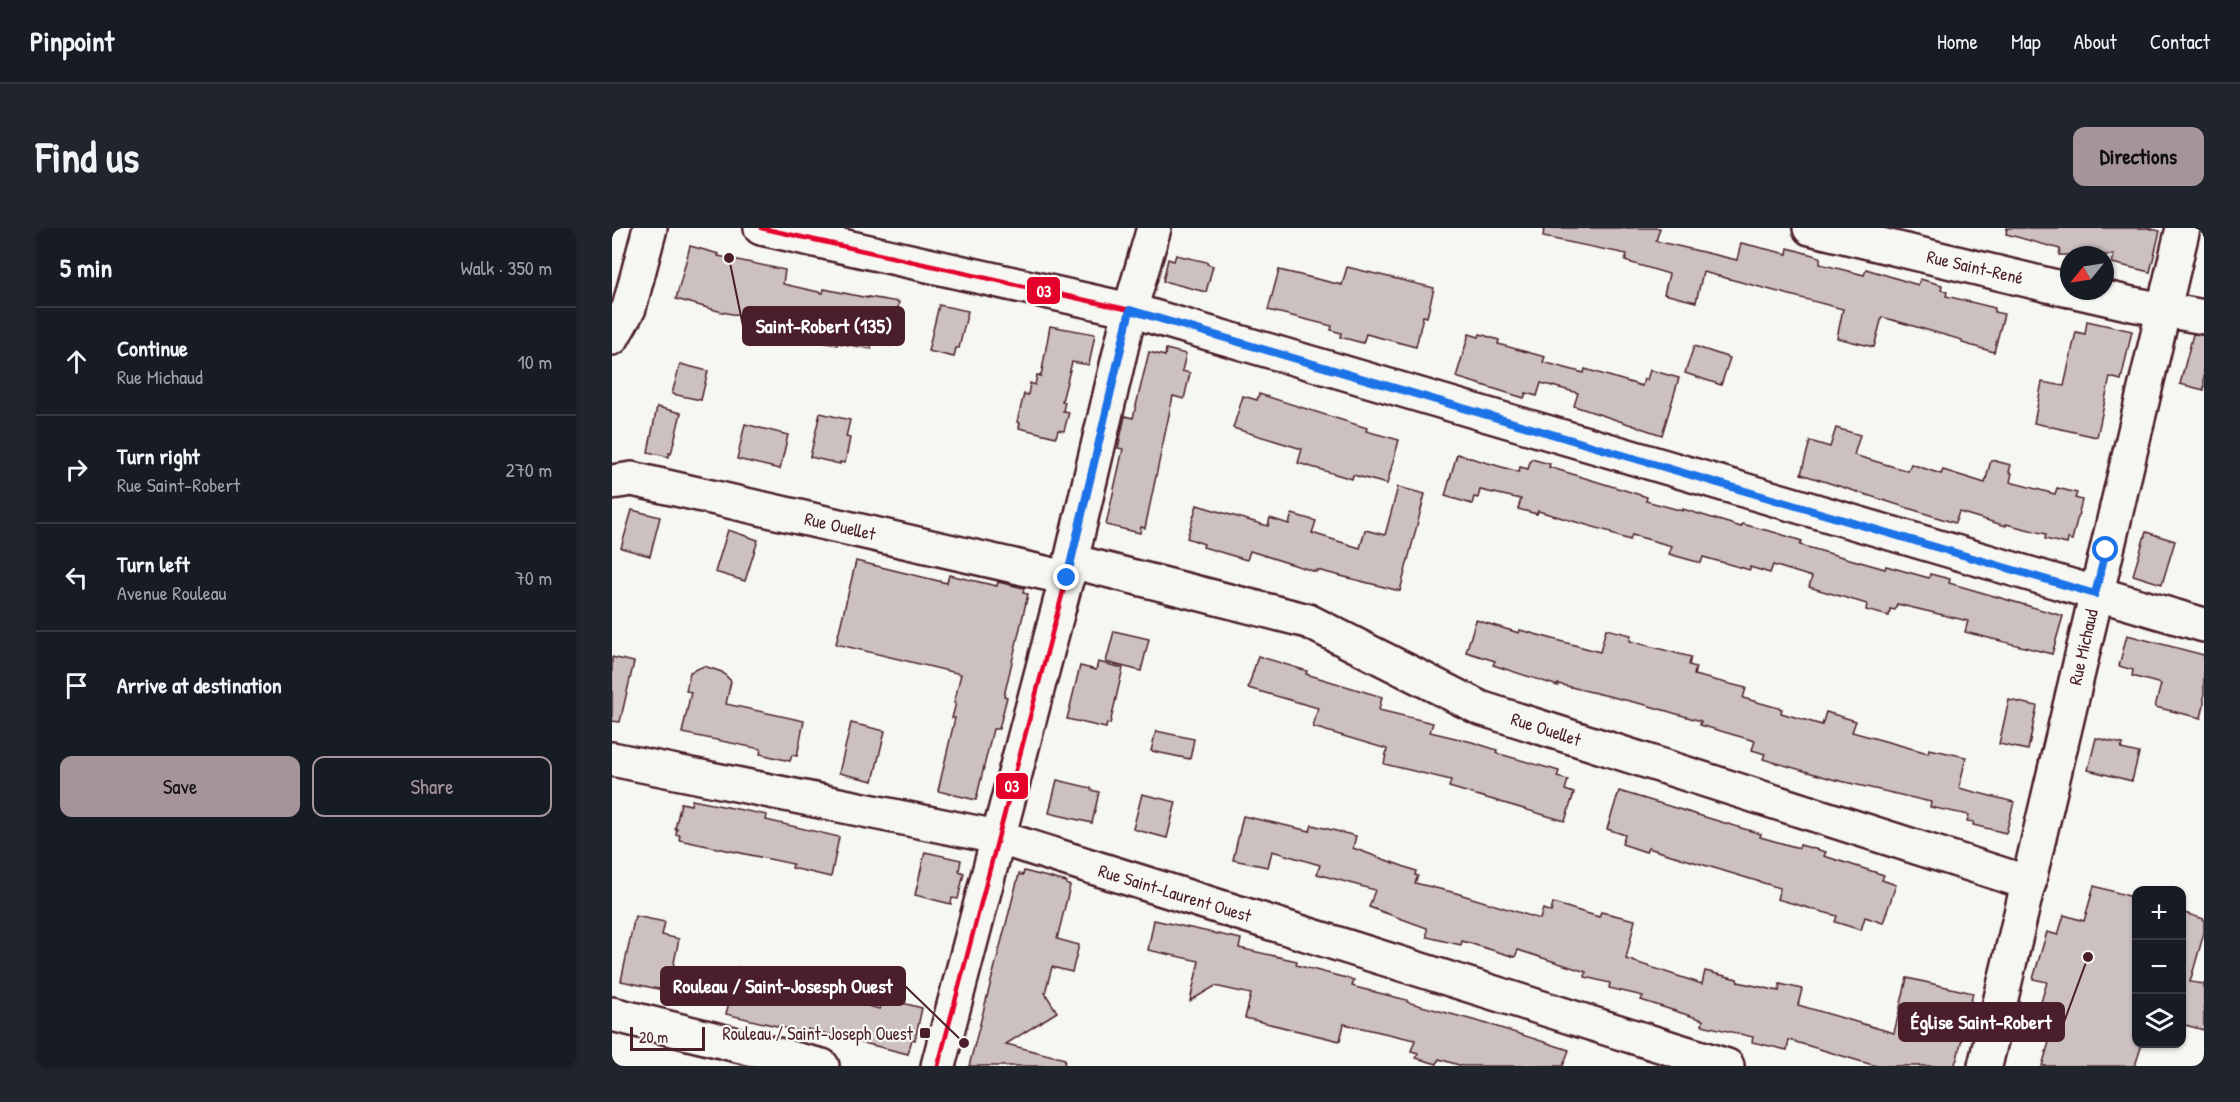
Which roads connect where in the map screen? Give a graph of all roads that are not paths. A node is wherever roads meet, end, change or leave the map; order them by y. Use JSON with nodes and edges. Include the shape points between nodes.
{"nodes":[{"id":1,"x":650,"y":228,"type":"edge"},
{"id":2,"x":761,"y":228,"type":"edge"},
{"id":3,"x":1154,"y":228,"type":"edge"},
{"id":4,"x":1810,"y":228,"type":"edge"},
{"id":5,"x":2182,"y":228,"type":"edge"},
{"id":6,"x":2060,"y":288,"type":"edge"},
{"id":7,"x":2114,"y":300,"type":"edge"},
{"id":8,"x":2162,"y":309,"type":"junction"},
{"id":9,"x":1130,"y":310,"type":"junction"},
{"id":10,"x":2204,"y":317,"type":"edge"},
{"id":11,"x":612,"y":338,"type":"edge"},
{"id":12,"x":612,"y":482,"type":"edge"},
{"id":13,"x":1069,"y":570,"type":"junction"},
{"id":14,"x":2095,"y":594,"type":"junction"},
{"id":15,"x":2204,"y":625,"type":"edge"},
{"id":16,"x":612,"y":759,"type":"edge"},
{"id":17,"x":997,"y":837,"type":"junction"},
{"id":18,"x":2029,"y":883,"type":"junction"},
{"id":19,"x":612,"y":1014,"type":"edge"},
{"id":20,"x":822,"y":1066,"type":"edge"},
{"id":21,"x":938,"y":1066,"type":"edge"},
{"id":22,"x":1727,"y":1066,"type":"edge"},
{"id":23,"x":1985,"y":1066,"type":"edge"}],
"edges":[{"from":1,"to":11,"type":"street","via":[[629,308]]},
{"from":2,"to":9,"type":"street"},
{"from":3,"to":9,"type":"street"},
{"from":4,"to":6,"type":"street","name":"Rue Saint-René"},
{"from":5,"to":8,"type":"street","name":"Rue Michaud"},
{"from":7,"to":8,"type":"street"},
{"from":8,"to":10,"type":"street"},
{"from":8,"to":14,"type":"street","name":"Rue Michaud"},
{"from":9,"to":13,"type":"street"},
{"from":9,"to":14,"type":"street"},
{"from":12,"to":13,"type":"street","name":"Rue Ouellet","via":[[632,479]]},
{"from":13,"to":17,"type":"street"},
{"from":13,"to":18,"type":"street","name":"Rue Ouellet","via":[[1308,621],[1480,708]]},
{"from":14,"to":15,"type":"street"},
{"from":14,"to":18,"type":"street","name":"Rue Michaud"},
{"from":16,"to":17,"type":"street","name":"Rue Saint-Laurent Ouest"},
{"from":17,"to":21,"type":"street"},
{"from":17,"to":22,"type":"street","name":"Rue Saint-Laurent Ouest"},
{"from":18,"to":23,"type":"street","name":"Rue Michaud"},
{"from":19,"to":20,"type":"street"}]}
